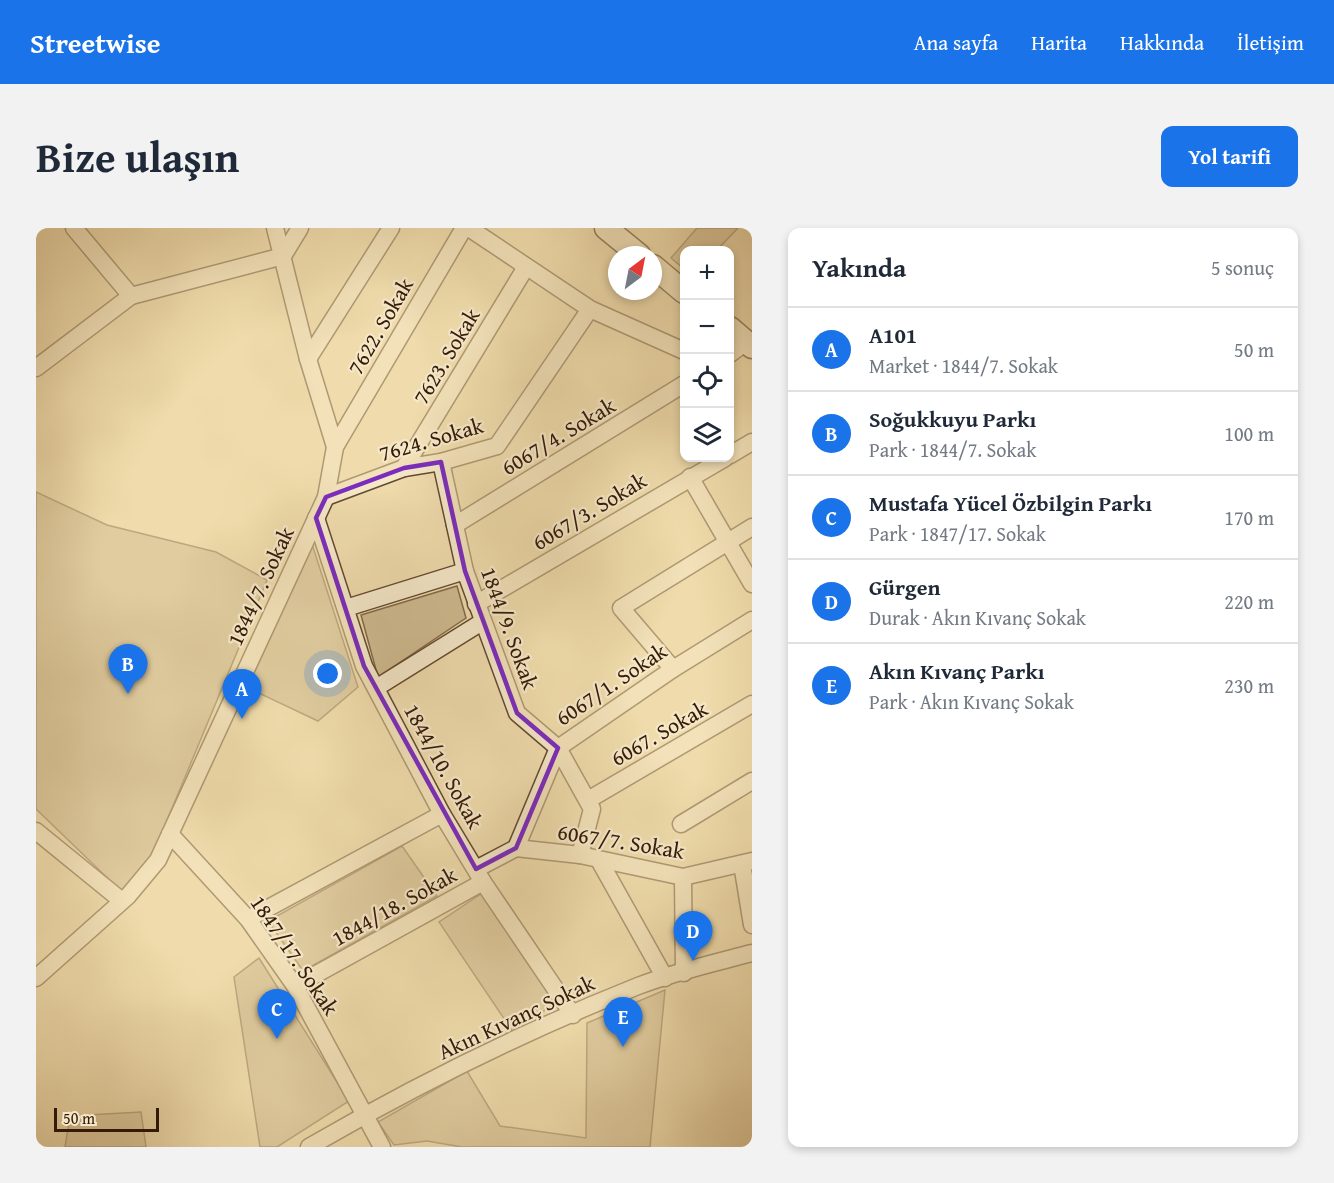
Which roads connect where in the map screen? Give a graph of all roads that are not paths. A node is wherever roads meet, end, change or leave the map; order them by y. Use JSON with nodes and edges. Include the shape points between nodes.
{"nodes":[{"id":1,"x":74,"y":228,"type":"edge"},
{"id":2,"x":275,"y":228,"type":"edge"},
{"id":3,"x":300,"y":228,"type":"edge"},
{"id":4,"x":391,"y":228,"type":"edge"},
{"id":5,"x":466,"y":228,"type":"edge"},
{"id":6,"x":606,"y":228,"type":"edge"},
{"id":7,"x":628,"y":246,"type":"edge"},
{"id":8,"x":283,"y":256,"type":"junction"},
{"id":9,"x":526,"y":267,"type":"junction"},
{"id":10,"x":662,"y":274,"type":"edge"},
{"id":11,"x":680,"y":289,"type":"edge"},
{"id":12,"x":131,"y":296,"type":"junction"},
{"id":13,"x":590,"y":309,"type":"junction"},
{"id":14,"x":680,"y":349,"type":"edge"},
{"id":15,"x":308,"y":359,"type":"junction"},
{"id":16,"x":36,"y":368,"type":"edge"},
{"id":17,"x":680,"y":386,"type":"edge"},
{"id":18,"x":752,"y":442,"type":"edge"},
{"id":19,"x":335,"y":447,"type":"junction"},
{"id":20,"x":734,"y":452,"type":"edge"},
{"id":21,"x":441,"y":462,"type":"junction"},
{"id":22,"x":718,"y":462,"type":"edge"},
{"id":23,"x":404,"y":468,"type":"junction"},
{"id":24,"x":690,"y":477,"type":"junction"},
{"id":25,"x":326,"y":497,"type":"junction"},
{"id":26,"x":316,"y":518,"type":"junction"},
{"id":27,"x":454,"y":525,"type":"junction"},
{"id":28,"x":752,"y":527,"type":"edge"},
{"id":29,"x":728,"y":542,"type":"junction"},
{"id":30,"x":465,"y":571,"type":"junction"},
{"id":31,"x":752,"y":584,"type":"edge"},
{"id":32,"x":476,"y":604,"type":"junction"},
{"id":33,"x":346,"y":608,"type":"junction"},
{"id":34,"x":752,"y":620,"type":"edge"},
{"id":35,"x":482,"y":622,"type":"junction"},
{"id":36,"x":673,"y":669,"type":"junction"},
{"id":37,"x":376,"y":688,"type":"junction"},
{"id":38,"x":752,"y":705,"type":"edge"},
{"id":39,"x":558,"y":748,"type":"junction"},
{"id":40,"x":752,"y":781,"type":"edge"},
{"id":41,"x":588,"y":800,"type":"junction"},
{"id":42,"x":442,"y":814,"type":"junction"},
{"id":43,"x":681,"y":824,"type":"dead end"},
{"id":44,"x":36,"y":831,"type":"edge"},
{"id":45,"x":170,"y":834,"type":"junction"},
{"id":46,"x":516,"y":848,"type":"junction"},
{"id":47,"x":580,"y":855,"type":"junction"},
{"id":48,"x":599,"y":860,"type":"junction"},
{"id":49,"x":747,"y":862,"type":"edge"},
{"id":50,"x":480,"y":875,"type":"junction"},
{"id":51,"x":683,"y":877,"type":"junction"},
{"id":52,"x":122,"y":902,"type":"junction"},
{"id":53,"x":248,"y":919,"type":"junction"},
{"id":54,"x":752,"y":925,"type":"edge"},
{"id":55,"x":752,"y":953,"type":"edge"},
{"id":56,"x":684,"y":973,"type":"junction"},
{"id":57,"x":36,"y":978,"type":"edge"},
{"id":58,"x":665,"y":978,"type":"junction"},
{"id":59,"x":295,"y":986,"type":"junction"},
{"id":60,"x":573,"y":1015,"type":"junction"},
{"id":61,"x":364,"y":1115,"type":"junction"},
{"id":62,"x":309,"y":1147,"type":"edge"},
{"id":63,"x":382,"y":1147,"type":"edge"}],
"edges":[{"from":1,"to":12,"type":"street"},
{"from":2,"to":8,"type":"street","name":"1844/7. Sokak"},
{"from":3,"to":8,"type":"street"},
{"from":4,"to":15,"type":"street"},
{"from":5,"to":9,"type":"street"},
{"from":5,"to":19,"type":"street","name":"7622. Sokak"},
{"from":6,"to":7,"type":"street"},
{"from":8,"to":12,"type":"street"},
{"from":8,"to":15,"type":"street","name":"1844/7. Sokak"},
{"from":9,"to":13,"type":"street"},
{"from":9,"to":23,"type":"street","name":"7623. Sokak"},
{"from":10,"to":11,"type":"street"},
{"from":12,"to":16,"type":"street"},
{"from":13,"to":14,"type":"street"},
{"from":13,"to":21,"type":"street","name":"7624. Sokak","via":[[497,446]]},
{"from":15,"to":19,"type":"street","name":"1844/7. Sokak"},
{"from":17,"to":27,"type":"street","name":"6067/4. Sokak"},
{"from":18,"to":20,"type":"street"},
{"from":19,"to":25,"type":"street","name":"1844/7. Sokak"},
{"from":21,"to":23,"type":"street","name":"7624. Sokak"},
{"from":21,"to":27,"type":"street","name":"1844/9. Sokak"},
{"from":22,"to":24,"type":"street","name":"6067/3. Sokak"},
{"from":23,"to":25,"type":"street","name":"7624. Sokak"},
{"from":24,"to":29,"type":"street"},
{"from":24,"to":32,"type":"street","name":"6067/3. Sokak"},
{"from":25,"to":26,"type":"street","name":"1844/7. Sokak"},
{"from":26,"to":33,"type":"street","name":"1844/10. Sokak"},
{"from":26,"to":45,"type":"street","name":"1844/7. Sokak"},
{"from":27,"to":30,"type":"street","name":"1844/9. Sokak"},
{"from":28,"to":29,"type":"street"},
{"from":29,"to":31,"type":"street"},
{"from":29,"to":36,"type":"street","via":[[621,608]]},
{"from":30,"to":32,"type":"street","name":"1844/9. Sokak"},
{"from":30,"to":33,"type":"street"},
{"from":32,"to":35,"type":"street","name":"1844/9. Sokak"},
{"from":33,"to":37,"type":"street","name":"1844/10. Sokak","via":[[364,666]]},
{"from":34,"to":36,"type":"street","name":"6067/1. Sokak"},
{"from":35,"to":37,"type":"street"},
{"from":35,"to":39,"type":"street","name":"1844/9. Sokak","via":[[517,713]]},
{"from":36,"to":39,"type":"street","name":"6067/1. Sokak"},
{"from":37,"to":42,"type":"street","name":"1844/10. Sokak"},
{"from":38,"to":41,"type":"street","name":"6067. Sokak"},
{"from":39,"to":41,"type":"street","name":"1844/9. Sokak"},
{"from":39,"to":46,"type":"street","name":"6067/1. Sokak"},
{"from":40,"to":43,"type":"street"},
{"from":41,"to":47,"type":"street","via":[[592,809]]},
{"from":42,"to":50,"type":"street","name":"1844/10. Sokak"},
{"from":42,"to":53,"type":"street"},
{"from":44,"to":52,"type":"street"},
{"from":45,"to":52,"type":"street","name":"1844/7. Sokak","via":[[158,860]]},
{"from":45,"to":53,"type":"street","name":"1847/17. Sokak"},
{"from":46,"to":47,"type":"street","name":"6067/7. Sokak"},
{"from":46,"to":50,"type":"street"},
{"from":47,"to":48,"type":"street","name":"6067/7. Sokak"},
{"from":48,"to":51,"type":"street","name":"6067/7. Sokak"},
{"from":48,"to":58,"type":"street"},
{"from":49,"to":51,"type":"street","name":"6067/7. Sokak"},
{"from":49,"to":54,"type":"street"},
{"from":50,"to":59,"type":"street","name":"1844/18. Sokak"},
{"from":50,"to":60,"type":"street","name":"1844/10. Sokak"},
{"from":51,"to":56,"type":"street"},
{"from":52,"to":57,"type":"street","name":"1844/7. Sokak"},
{"from":53,"to":59,"type":"street","name":"1847/17. Sokak"},
{"from":55,"to":56,"type":"street","name":"Akın Kıvanç Sokak"},
{"from":56,"to":58,"type":"street","name":"Akın Kıvanç Sokak"},
{"from":58,"to":60,"type":"street","name":"Akın Kıvanç Sokak"},
{"from":59,"to":61,"type":"street","name":"1847/17. Sokak"},
{"from":60,"to":61,"type":"street","name":"Akın Kıvanç Sokak"},
{"from":61,"to":62,"type":"street","name":"Akın Kıvanç Sokak"},
{"from":61,"to":63,"type":"street","name":"1847/17. Sokak"}]}
